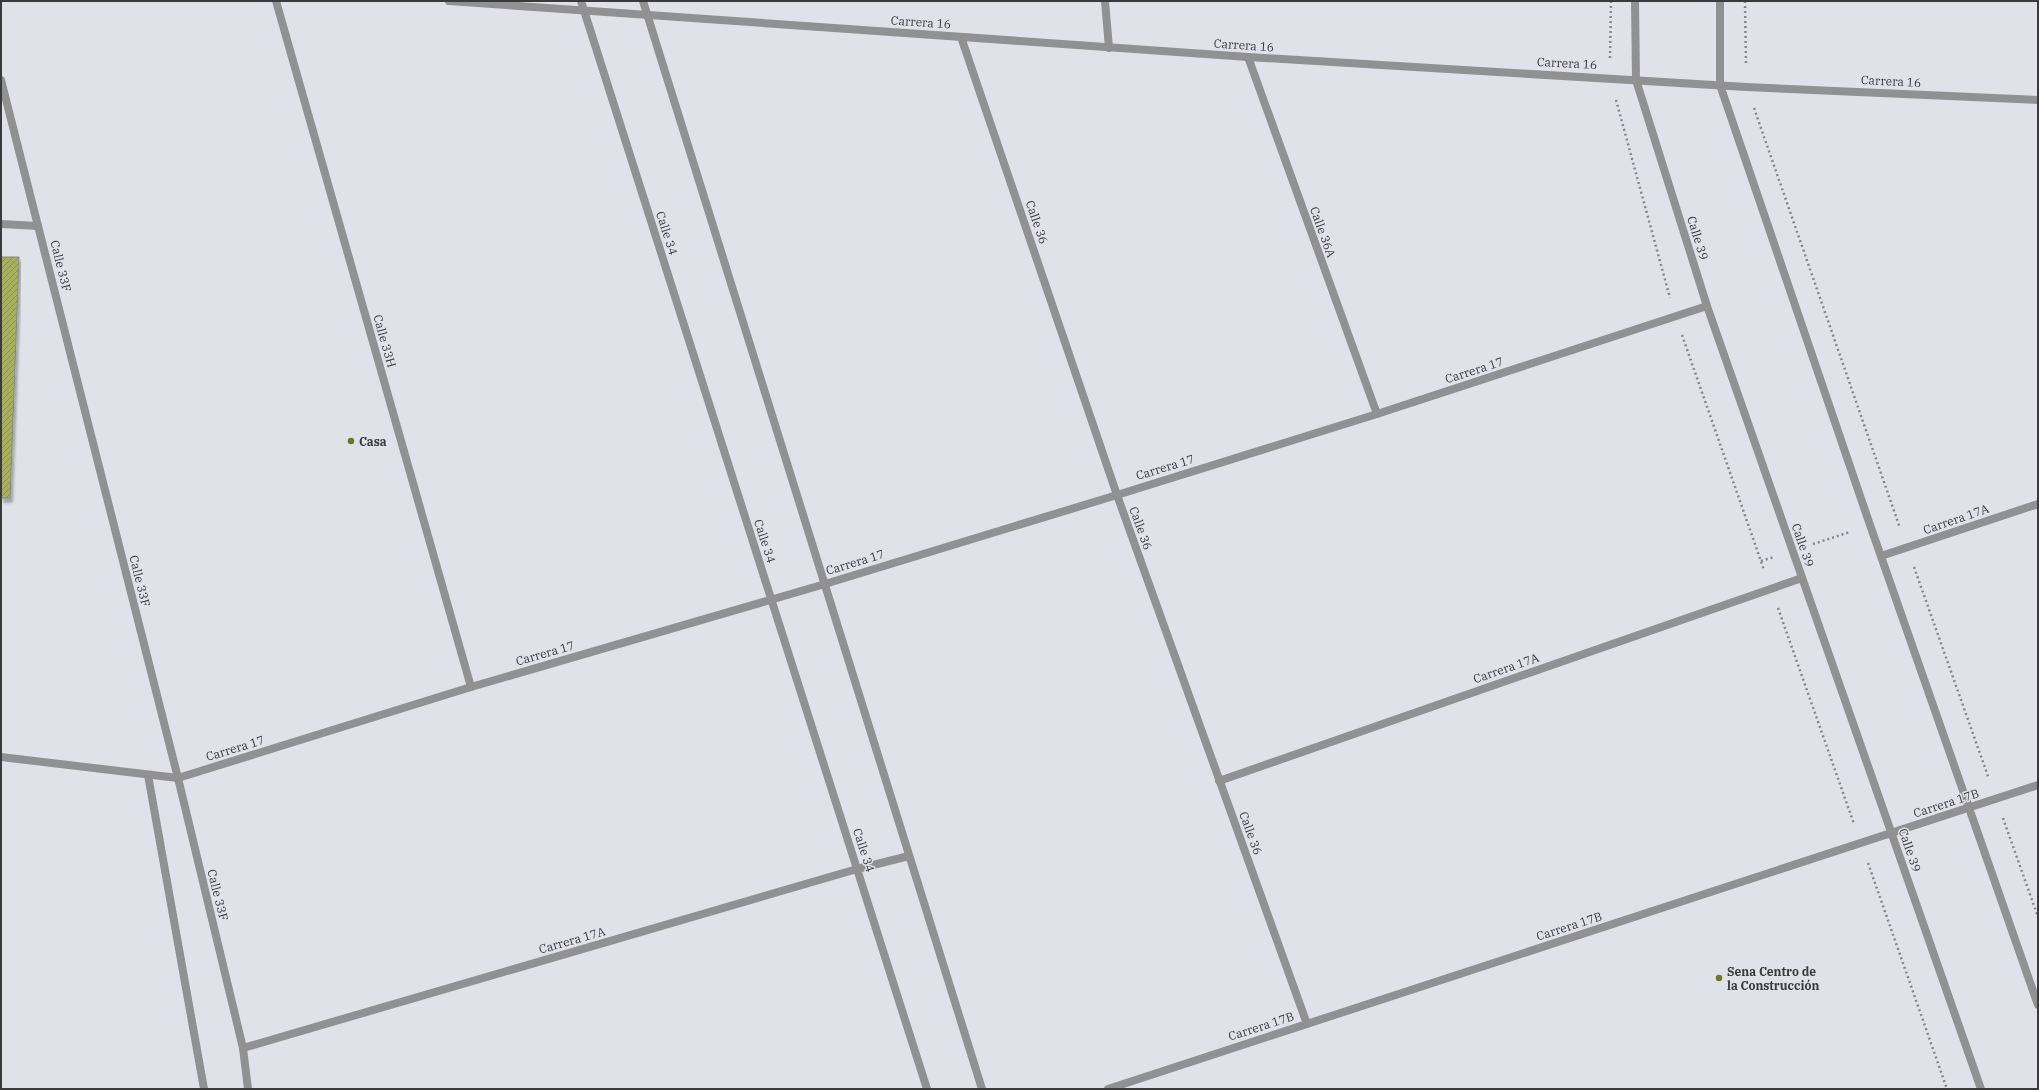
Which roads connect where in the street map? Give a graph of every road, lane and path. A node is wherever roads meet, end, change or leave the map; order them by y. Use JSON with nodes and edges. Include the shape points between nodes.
{"nodes":[{"id":1,"x":276,"y":1,"type":"edge"},
{"id":2,"x":450,"y":1,"type":"edge"},
{"id":3,"x":581,"y":1,"type":"edge"},
{"id":4,"x":643,"y":1,"type":"edge"},
{"id":5,"x":1105,"y":1,"type":"edge"},
{"id":6,"x":1611,"y":1,"type":"edge"},
{"id":7,"x":1635,"y":1,"type":"edge"},
{"id":8,"x":1720,"y":1,"type":"edge"},
{"id":9,"x":1745,"y":1,"type":"edge"},
{"id":10,"x":584,"y":10,"type":"junction"},
{"id":11,"x":648,"y":15,"type":"junction"},
{"id":12,"x":961,"y":37,"type":"junction"},
{"id":13,"x":1109,"y":48,"type":"junction"},
{"id":14,"x":1248,"y":58,"type":"junction"},
{"id":15,"x":1610,"y":78,"type":"junction"},
{"id":16,"x":1,"y":80,"type":"edge"},
{"id":17,"x":1636,"y":80,"type":"junction"},
{"id":18,"x":1720,"y":85,"type":"junction"},
{"id":19,"x":1746,"y":87,"type":"junction"},
{"id":20,"x":2038,"y":100,"type":"edge"},
{"id":21,"x":1,"y":224,"type":"edge"},
{"id":22,"x":38,"y":226,"type":"junction"},
{"id":23,"x":1707,"y":306,"type":"junction"},
{"id":24,"x":1675,"y":316,"type":"junction"},
{"id":25,"x":1377,"y":414,"type":"junction"},
{"id":26,"x":1117,"y":495,"type":"junction"},
{"id":27,"x":2038,"y":504,"type":"edge"},
{"id":28,"x":1851,"y":532,"type":"dead end"},
{"id":29,"x":1811,"y":544,"type":"dead end"},
{"id":30,"x":1907,"y":548,"type":"junction"},
{"id":31,"x":1881,"y":556,"type":"junction"},
{"id":32,"x":1802,"y":578,"type":"junction"},
{"id":33,"x":825,"y":584,"type":"junction"},
{"id":34,"x":1771,"y":588,"type":"junction"},
{"id":35,"x":771,"y":600,"type":"junction"},
{"id":36,"x":471,"y":687,"type":"junction"},
{"id":37,"x":1,"y":757,"type":"edge"},
{"id":38,"x":148,"y":775,"type":"junction"},
{"id":39,"x":178,"y":778,"type":"junction"},
{"id":40,"x":1219,"y":781,"type":"junction"},
{"id":41,"x":2038,"y":785,"type":"edge"},
{"id":42,"x":1996,"y":799,"type":"junction"},
{"id":43,"x":1969,"y":808,"type":"junction"},
{"id":44,"x":1892,"y":833,"type":"junction"},
{"id":45,"x":1861,"y":843,"type":"junction"},
{"id":46,"x":910,"y":856,"type":"junction"},
{"id":47,"x":857,"y":869,"type":"junction"},
{"id":48,"x":2038,"y":917,"type":"edge"},
{"id":49,"x":2038,"y":1005,"type":"edge"},
{"id":50,"x":1308,"y":1024,"type":"junction"},
{"id":51,"x":243,"y":1048,"type":"junction"},
{"id":52,"x":204,"y":1089,"type":"edge"},
{"id":53,"x":248,"y":1089,"type":"edge"},
{"id":54,"x":927,"y":1089,"type":"edge"},
{"id":55,"x":982,"y":1089,"type":"edge"},
{"id":56,"x":1108,"y":1089,"type":"edge"},
{"id":57,"x":1947,"y":1089,"type":"edge"},
{"id":58,"x":1982,"y":1089,"type":"edge"}],
"edges":[{"from":1,"to":36,"type":"street","name":"Calle 33H"},
{"from":2,"to":10,"type":"street","name":"Carrera 16"},
{"from":3,"to":10,"type":"street","name":"Calle 34"},
{"from":4,"to":11,"type":"street"},
{"from":5,"to":13,"type":"street"},
{"from":6,"to":15,"type":"path"},
{"from":7,"to":17,"type":"street","name":"Calle 39"},
{"from":8,"to":18,"type":"street"},
{"from":9,"to":19,"type":"path"},
{"from":10,"to":11,"type":"street","name":"Carrera 16"},
{"from":10,"to":35,"type":"street","name":"Calle 34"},
{"from":11,"to":12,"type":"street","name":"Carrera 16"},
{"from":11,"to":33,"type":"street"},
{"from":12,"to":13,"type":"street","name":"Carrera 16"},
{"from":12,"to":26,"type":"street","name":"Calle 36"},
{"from":13,"to":14,"type":"street","name":"Carrera 16"},
{"from":14,"to":15,"type":"street","name":"Carrera 16"},
{"from":14,"to":25,"type":"street","name":"Calle 36A"},
{"from":15,"to":17,"type":"street","name":"Carrera 16"},
{"from":15,"to":24,"type":"path"},
{"from":16,"to":22,"type":"street","name":"Calle 33F"},
{"from":17,"to":18,"type":"street","name":"Carrera 16"},
{"from":17,"to":23,"type":"street","name":"Calle 39"},
{"from":18,"to":19,"type":"street","name":"Carrera 16"},
{"from":18,"to":31,"type":"street"},
{"from":19,"to":20,"type":"street","name":"Carrera 16"},
{"from":19,"to":30,"type":"path"},
{"from":21,"to":22,"type":"street"},
{"from":22,"to":39,"type":"street","name":"Calle 33F"},
{"from":23,"to":24,"type":"street","name":"Carrera 17"},
{"from":23,"to":32,"type":"street","name":"Calle 39"},
{"from":24,"to":25,"type":"street","name":"Carrera 17"},
{"from":24,"to":34,"type":"path"},
{"from":25,"to":26,"type":"street","name":"Carrera 17"},
{"from":26,"to":33,"type":"street","name":"Carrera 17"},
{"from":26,"to":40,"type":"street","name":"Calle 36"},
{"from":27,"to":30,"type":"street","name":"Carrera 17A"},
{"from":28,"to":29,"type":"path"},
{"from":30,"to":31,"type":"street","name":"Carrera 17A"},
{"from":30,"to":42,"type":"path"},
{"from":31,"to":43,"type":"street"},
{"from":32,"to":34,"type":"street","name":"Carrera 17A"},
{"from":32,"to":44,"type":"street","name":"Calle 39"},
{"from":33,"to":35,"type":"street","name":"Carrera 17"},
{"from":33,"to":46,"type":"street"},
{"from":34,"to":40,"type":"street","name":"Carrera 17A"},
{"from":34,"to":45,"type":"path"},
{"from":35,"to":36,"type":"street","name":"Carrera 17"},
{"from":35,"to":47,"type":"street","name":"Calle 34"},
{"from":36,"to":39,"type":"street","name":"Carrera 17"},
{"from":37,"to":38,"type":"street","name":"Carrera 17"},
{"from":38,"to":39,"type":"street","name":"Carrera 17"},
{"from":38,"to":52,"type":"street"},
{"from":39,"to":51,"type":"street","name":"Calle 33F"},
{"from":40,"to":50,"type":"street","name":"Calle 36"},
{"from":41,"to":42,"type":"street","name":"Carrera 17B"},
{"from":42,"to":43,"type":"street","name":"Carrera 17B"},
{"from":42,"to":48,"type":"path"},
{"from":43,"to":44,"type":"street","name":"Carrera 17B"},
{"from":43,"to":49,"type":"street"},
{"from":44,"to":45,"type":"street","name":"Carrera 17B"},
{"from":44,"to":58,"type":"street","name":"Calle 39"},
{"from":45,"to":50,"type":"street","name":"Carrera 17B"},
{"from":45,"to":57,"type":"path"},
{"from":46,"to":47,"type":"street","name":"Carrera 17A"},
{"from":46,"to":55,"type":"street"},
{"from":47,"to":51,"type":"street","name":"Carrera 17A"},
{"from":47,"to":54,"type":"street","name":"Calle 34"},
{"from":50,"to":56,"type":"street","name":"Carrera 17B"},
{"from":51,"to":53,"type":"street","name":"Calle 33F"}]}
